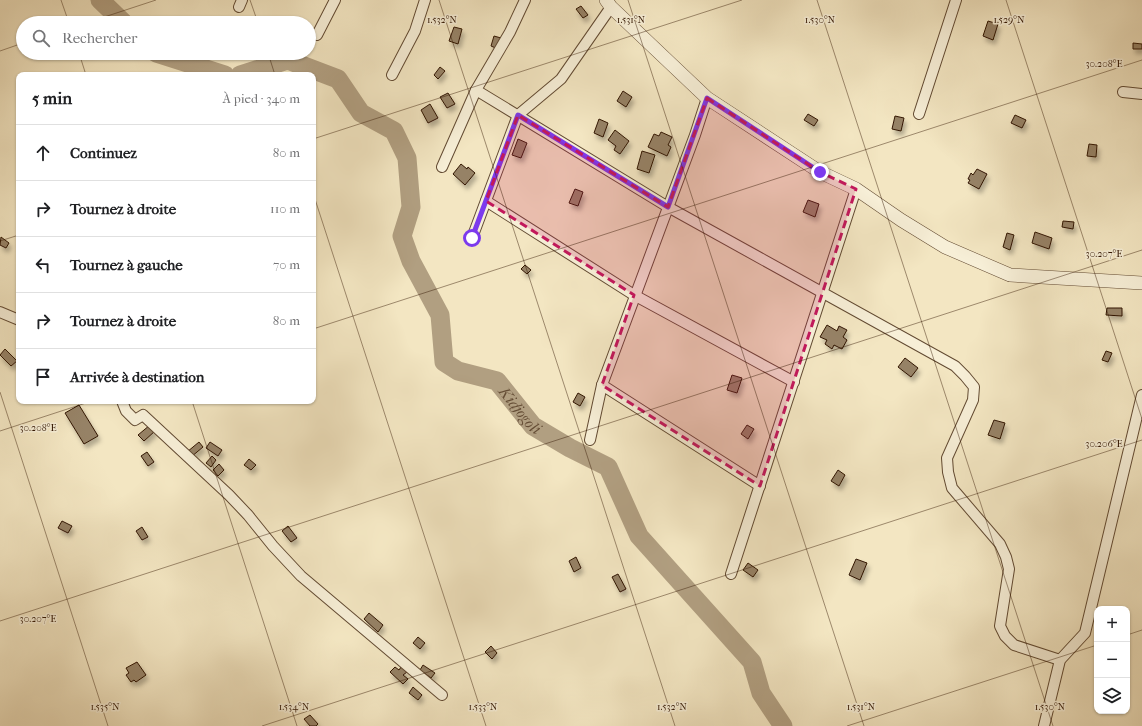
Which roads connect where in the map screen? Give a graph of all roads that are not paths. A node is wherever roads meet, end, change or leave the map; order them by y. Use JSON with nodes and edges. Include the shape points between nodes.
{"nodes":[{"id":1,"x":335,"y":0,"type":"edge"},
{"id":2,"x":426,"y":0,"type":"edge"},
{"id":3,"x":525,"y":0,"type":"edge"},
{"id":4,"x":956,"y":0,"type":"edge"},
{"id":5,"x":608,"y":4,"type":"edge"},
{"id":6,"x":316,"y":35,"type":"dead end"},
{"id":7,"x":392,"y":75,"type":"dead end"},
{"id":8,"x":476,"y":90,"type":"junction"},
{"id":9,"x":1123,"y":92,"type":"dead end"},
{"id":10,"x":1142,"y":94,"type":"edge"},
{"id":11,"x":707,"y":98,"type":"junction"},
{"id":12,"x":919,"y":114,"type":"dead end"},
{"id":13,"x":518,"y":115,"type":"junction"},
{"id":14,"x":442,"y":167,"type":"dead end"},
{"id":15,"x":856,"y":189,"type":"junction"},
{"id":16,"x":486,"y":201,"type":"junction"},
{"id":17,"x":668,"y":207,"type":"junction"},
{"id":18,"x":472,"y":238,"type":"dead end"},
{"id":19,"x":1142,"y":283,"type":"edge"},
{"id":20,"x":823,"y":294,"type":"junction"},
{"id":21,"x":634,"y":296,"type":"junction"},
{"id":22,"x":0,"y":312,"type":"edge"},
{"id":23,"x":16,"y":319,"type":"edge"},
{"id":24,"x":794,"y":382,"type":"junction"},
{"id":25,"x":602,"y":385,"type":"junction"},
{"id":26,"x":1142,"y":395,"type":"edge"},
{"id":27,"x":123,"y":404,"type":"edge"},
{"id":28,"x":590,"y":440,"type":"dead end"},
{"id":29,"x":760,"y":486,"type":"junction"},
{"id":30,"x":731,"y":574,"type":"dead end"},
{"id":31,"x":1060,"y":660,"type":"junction"},
{"id":32,"x":442,"y":695,"type":"dead end"},
{"id":33,"x":1044,"y":726,"type":"edge"}],
"edges":[{"from":1,"to":6,"type":"street"},
{"from":2,"to":7,"type":"street","via":[[415,31]]},
{"from":3,"to":8,"type":"street","via":[[510,32]]},
{"from":4,"to":12,"type":"street"},
{"from":5,"to":11,"type":"street"},
{"from":5,"to":13,"type":"street","via":[[561,79]]},
{"from":8,"to":13,"type":"street"},
{"from":8,"to":14,"type":"street"},
{"from":9,"to":10,"type":"street"},
{"from":11,"to":15,"type":"street","via":[[820,172]]},
{"from":11,"to":17,"type":"street"},
{"from":13,"to":16,"type":"street"},
{"from":13,"to":17,"type":"street"},
{"from":15,"to":19,"type":"street","via":[[945,247],[1010,275]]},
{"from":15,"to":20,"type":"street"},
{"from":16,"to":18,"type":"street"},
{"from":16,"to":21,"type":"street"},
{"from":17,"to":20,"type":"street"},
{"from":17,"to":21,"type":"street"},
{"from":20,"to":24,"type":"street"},
{"from":20,"to":31,"type":"street","via":[[955,366],[974,387],[973,400],[947,458],[952,488],[1000,544],[1006,557],[1009,569],[1000,626],[1002,631],[1014,645]]},
{"from":21,"to":24,"type":"street"},
{"from":21,"to":25,"type":"street"},
{"from":22,"to":23,"type":"street"},
{"from":24,"to":29,"type":"street"},
{"from":25,"to":28,"type":"street"},
{"from":25,"to":29,"type":"street"},
{"from":26,"to":31,"type":"street","via":[[1085,633]]},
{"from":27,"to":32,"type":"street","via":[[135,420],[143,415],[229,495],[301,576]]},
{"from":29,"to":30,"type":"street"},
{"from":31,"to":33,"type":"street"}]}
